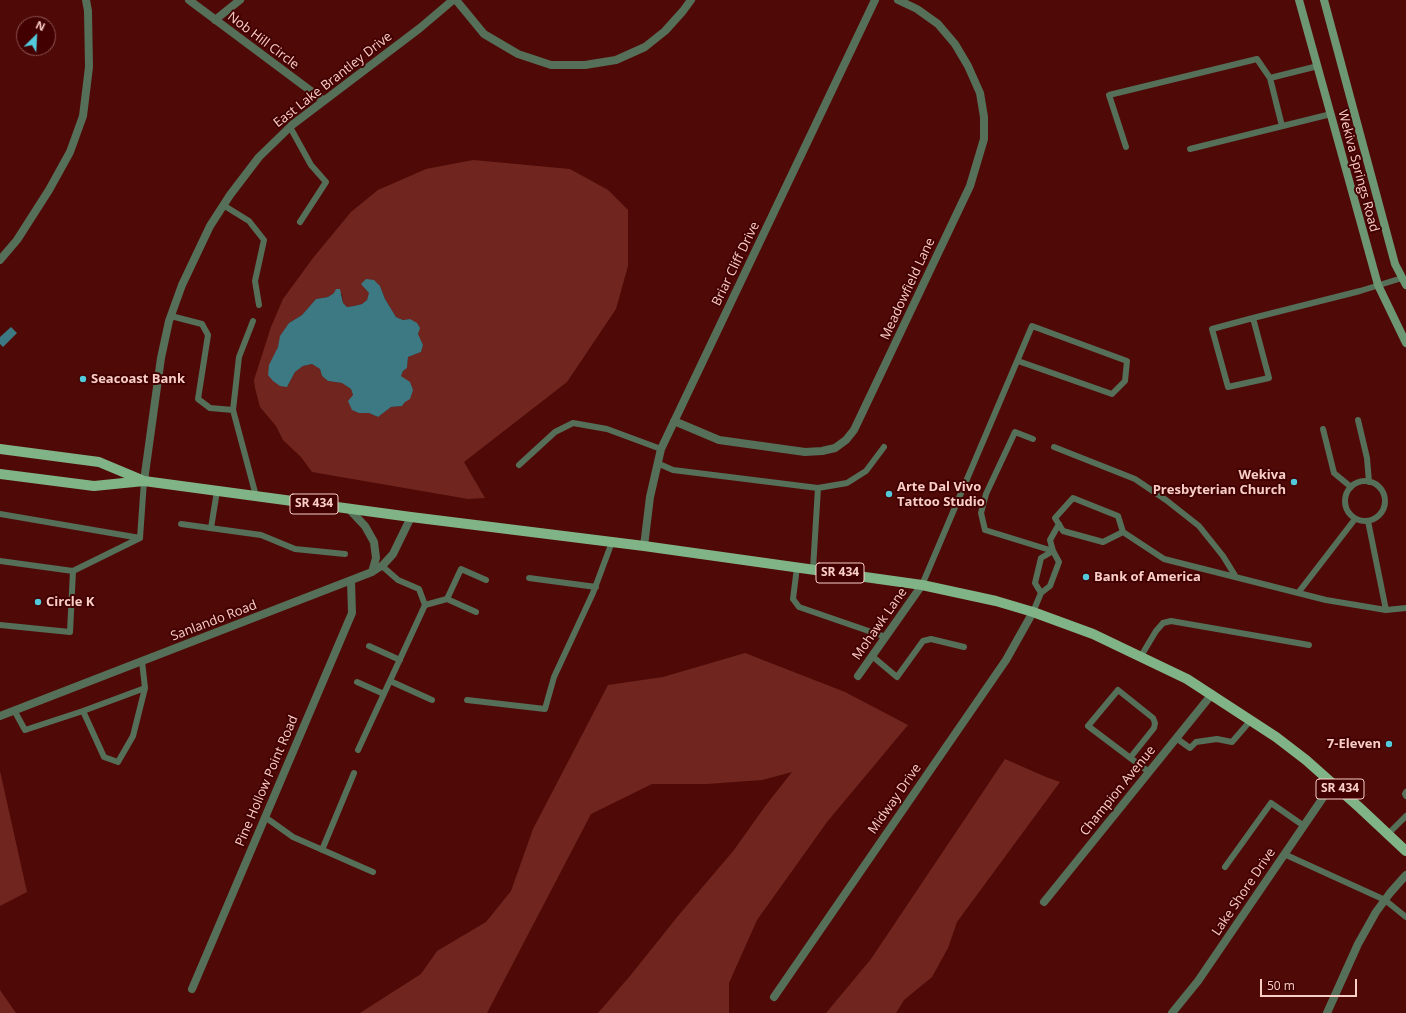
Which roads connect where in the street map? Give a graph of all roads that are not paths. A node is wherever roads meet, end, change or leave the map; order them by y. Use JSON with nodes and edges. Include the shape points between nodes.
{"nodes":[{"id":1,"x":86,"y":0,"type":"edge"},
{"id":2,"x":189,"y":0,"type":"edge"},
{"id":3,"x":240,"y":0,"type":"edge"},
{"id":4,"x":454,"y":0,"type":"edge"},
{"id":5,"x":691,"y":0,"type":"edge"},
{"id":6,"x":875,"y":0,"type":"edge"},
{"id":7,"x":898,"y":0,"type":"edge"},
{"id":8,"x":1299,"y":0,"type":"edge"},
{"id":9,"x":1324,"y":0,"type":"edge"},
{"id":10,"x":215,"y":20,"type":"junction"},
{"id":11,"x":1318,"y":66,"type":"junction"},
{"id":12,"x":1270,"y":78,"type":"junction"},
{"id":13,"x":323,"y":100,"type":"junction"},
{"id":14,"x":1331,"y":114,"type":"junction"},
{"id":15,"x":1282,"y":126,"type":"junction"},
{"id":16,"x":290,"y":127,"type":"junction"},
{"id":17,"x":1126,"y":147,"type":"dead end"},
{"id":18,"x":1190,"y":149,"type":"dead end"},
{"id":19,"x":223,"y":205,"type":"junction"},
{"id":20,"x":300,"y":222,"type":"dead end"},
{"id":21,"x":0,"y":260,"type":"edge"},
{"id":22,"x":1404,"y":281,"type":"edge"},
{"id":23,"x":1378,"y":285,"type":"junction"},
{"id":24,"x":259,"y":305,"type":"dead end"},
{"id":25,"x":171,"y":316,"type":"junction"},
{"id":26,"x":1253,"y":318,"type":"junction"},
{"id":27,"x":253,"y":321,"type":"dead end"},
{"id":28,"x":1406,"y":343,"type":"edge"},
{"id":29,"x":1018,"y":361,"type":"junction"},
{"id":30,"x":233,"y":410,"type":"junction"},
{"id":31,"x":1358,"y":420,"type":"dead end"},
{"id":32,"x":674,"y":421,"type":"junction"},
{"id":33,"x":1323,"y":429,"type":"dead end"},
{"id":34,"x":1032,"y":439,"type":"dead end"},
{"id":35,"x":884,"y":447,"type":"dead end"},
{"id":36,"x":1054,"y":447,"type":"dead end"},
{"id":37,"x":0,"y":449,"type":"edge"},
{"id":38,"x":661,"y":449,"type":"junction"},
{"id":39,"x":657,"y":463,"type":"junction"},
{"id":40,"x":519,"y":465,"type":"dead end"},
{"id":41,"x":0,"y":474,"type":"edge"},
{"id":42,"x":144,"y":481,"type":"junction"},
{"id":43,"x":1369,"y":482,"type":"junction"},
{"id":44,"x":1351,"y":487,"type":"junction"},
{"id":45,"x":818,"y":488,"type":"junction"},
{"id":46,"x":217,"y":490,"type":"junction"},
{"id":47,"x":256,"y":496,"type":"junction"},
{"id":48,"x":348,"y":508,"type":"junction"},
{"id":49,"x":0,"y":514,"type":"edge"},
{"id":50,"x":411,"y":516,"type":"junction"},
{"id":51,"x":1355,"y":519,"type":"junction"},
{"id":52,"x":1368,"y":521,"type":"junction"},
{"id":53,"x":181,"y":524,"type":"dead end"},
{"id":54,"x":1059,"y":524,"type":"junction"},
{"id":55,"x":211,"y":528,"type":"junction"},
{"id":56,"x":1123,"y":532,"type":"junction"},
{"id":57,"x":140,"y":538,"type":"junction"},
{"id":58,"x":612,"y":542,"type":"junction"},
{"id":59,"x":644,"y":546,"type":"junction"},
{"id":60,"x":1053,"y":551,"type":"junction"},
{"id":61,"x":345,"y":554,"type":"dead end"},
{"id":62,"x":0,"y":560,"type":"edge"},
{"id":63,"x":382,"y":566,"type":"junction"},
{"id":64,"x":797,"y":567,"type":"junction"},
{"id":65,"x":813,"y":570,"type":"junction"},
{"id":66,"x":73,"y":571,"type":"junction"},
{"id":67,"x":372,"y":572,"type":"junction"},
{"id":68,"x":529,"y":578,"type":"dead end"},
{"id":69,"x":1236,"y":578,"type":"junction"},
{"id":70,"x":486,"y":580,"type":"dead end"},
{"id":71,"x":352,"y":581,"type":"junction"},
{"id":72,"x":922,"y":585,"type":"junction"},
{"id":73,"x":596,"y":587,"type":"junction"},
{"id":74,"x":1041,"y":593,"type":"junction"},
{"id":75,"x":1298,"y":593,"type":"junction"},
{"id":76,"x":447,"y":599,"type":"junction"},
{"id":77,"x":425,"y":605,"type":"junction"},
{"id":78,"x":1406,"y":608,"type":"edge"},
{"id":79,"x":1386,"y":610,"type":"junction"},
{"id":80,"x":476,"y":612,"type":"dead end"},
{"id":81,"x":1033,"y":612,"type":"junction"},
{"id":82,"x":0,"y":625,"type":"edge"},
{"id":83,"x":886,"y":636,"type":"junction"},
{"id":84,"x":1309,"y":645,"type":"dead end"},
{"id":85,"x":369,"y":646,"type":"dead end"},
{"id":86,"x":964,"y":647,"type":"dead end"},
{"id":87,"x":872,"y":656,"type":"junction"},
{"id":88,"x":1141,"y":656,"type":"junction"},
{"id":89,"x":400,"y":660,"type":"junction"},
{"id":90,"x":142,"y":662,"type":"junction"},
{"id":91,"x":858,"y":676,"type":"dead end"},
{"id":92,"x":390,"y":681,"type":"junction"},
{"id":93,"x":357,"y":682,"type":"dead end"},
{"id":94,"x":144,"y":688,"type":"junction"},
{"id":95,"x":384,"y":694,"type":"junction"},
{"id":96,"x":1212,"y":694,"type":"junction"},
{"id":97,"x":432,"y":700,"type":"dead end"},
{"id":98,"x":467,"y":700,"type":"dead end"},
{"id":99,"x":14,"y":710,"type":"junction"},
{"id":100,"x":83,"y":712,"type":"junction"},
{"id":101,"x":0,"y":716,"type":"edge"},
{"id":102,"x":1251,"y":720,"type":"junction"},
{"id":103,"x":1176,"y":738,"type":"junction"},
{"id":104,"x":358,"y":750,"type":"dead end"},
{"id":105,"x":1130,"y":758,"type":"junction"},
{"id":106,"x":1149,"y":772,"type":"junction"},
{"id":107,"x":354,"y":773,"type":"dead end"},
{"id":108,"x":1333,"y":783,"type":"junction"},
{"id":109,"x":1406,"y":792,"type":"edge"},
{"id":110,"x":1406,"y":796,"type":"edge"},
{"id":111,"x":1406,"y":816,"type":"edge"},
{"id":112,"x":265,"y":817,"type":"junction"},
{"id":113,"x":1304,"y":826,"type":"junction"},
{"id":114,"x":1388,"y":834,"type":"junction"},
{"id":115,"x":322,"y":850,"type":"junction"},
{"id":116,"x":1406,"y":851,"type":"edge"},
{"id":117,"x":1284,"y":854,"type":"junction"},
{"id":118,"x":1225,"y":867,"type":"dead end"},
{"id":119,"x":373,"y":872,"type":"dead end"},
{"id":120,"x":1406,"y":875,"type":"edge"},
{"id":121,"x":1385,"y":900,"type":"junction"},
{"id":122,"x":1044,"y":902,"type":"dead end"},
{"id":123,"x":1406,"y":917,"type":"edge"},
{"id":124,"x":192,"y":989,"type":"dead end"},
{"id":125,"x":774,"y":997,"type":"dead end"},
{"id":126,"x":1172,"y":1013,"type":"edge"},
{"id":127,"x":1327,"y":1013,"type":"edge"}],
"edges":[{"from":1,"to":21,"type":"street","via":[[90,67],[83,116],[70,152],[49,190],[17,240]]},
{"from":2,"to":10,"type":"street","name":"Nob Hill Circle"},
{"from":3,"to":10,"type":"street"},
{"from":4,"to":5,"type":"street","via":[[484,34],[518,54],[551,64],[585,65],[616,60],[644,47],[665,31]]},
{"from":4,"to":13,"type":"street","name":"East Lake Brantley Drive"},
{"from":6,"to":32,"type":"street","name":"Briar Cliff Drive"},
{"from":7,"to":32,"type":"street","name":"Meadowfield Lane","via":[[917,9],[938,24],[955,44],[980,94],[984,139],[970,186],[854,430],[835,448],[805,452],[719,440]]},
{"from":8,"to":11,"type":"main road","name":"Wekiva Springs Road"},
{"from":9,"to":22,"type":"main road","name":"Wekiva Springs Road","via":[[1396,264]]},
{"from":10,"to":13,"type":"street","name":"Nob Hill Circle"},
{"from":11,"to":12,"type":"lane"},
{"from":11,"to":14,"type":"main road","name":"Wekiva Springs Road"},
{"from":12,"to":15,"type":"lane"},
{"from":12,"to":17,"type":"lane","via":[[1257,60],[1109,95]]},
{"from":13,"to":16,"type":"street","name":"East Lake Brantley Drive"},
{"from":14,"to":15,"type":"lane"},
{"from":14,"to":23,"type":"main road","name":"Wekiva Springs Road"},
{"from":15,"to":18,"type":"lane"},
{"from":16,"to":19,"type":"street","name":"East Lake Brantley Drive","via":[[259,157]]},
{"from":16,"to":20,"type":"lane","via":[[311,165],[326,182]]},
{"from":19,"to":24,"type":"lane","via":[[249,221],[264,240],[255,281]]},
{"from":19,"to":25,"type":"street","name":"East Lake Brantley Drive","via":[[196,252]]},
{"from":22,"to":23,"type":"lane"},
{"from":23,"to":26,"type":"lane","via":[[1360,292]]},
{"from":23,"to":28,"type":"main road","name":"Wekiva Springs Road"},
{"from":25,"to":30,"type":"lane","via":[[202,324],[208,335],[198,399],[210,408]]},
{"from":25,"to":42,"type":"street","name":"East Lake Brantley Drive","via":[[161,358]]},
{"from":26,"to":26,"type":"lane","via":[[1212,328],[1228,387],[1269,378]]},
{"from":27,"to":30,"type":"lane","via":[[239,357]]},
{"from":29,"to":29,"type":"lane","via":[[1032,326],[1127,361],[1124,381],[1112,394]]},
{"from":29,"to":72,"type":"lane"},
{"from":30,"to":47,"type":"lane"},
{"from":31,"to":43,"type":"lane","via":[[1367,458]]},
{"from":32,"to":38,"type":"street","name":"Briar Cliff Drive"},
{"from":33,"to":44,"type":"lane","via":[[1334,473]]},
{"from":34,"to":60,"type":"lane","via":[[1015,432],[986,494],[981,513],[985,530]]},
{"from":35,"to":45,"type":"lane","via":[[866,471],[847,483]]},
{"from":36,"to":69,"type":"lane","via":[[1135,479],[1166,500],[1199,526],[1224,556]]},
{"from":37,"to":42,"type":"main road","number":"SR 434","via":[[99,462]]},
{"from":38,"to":39,"type":"street","name":"Briar Cliff Drive"},
{"from":38,"to":40,"type":"lane","via":[[607,429],[574,423],[555,432]]},
{"from":39,"to":45,"type":"lane","via":[[673,470]]},
{"from":39,"to":59,"type":"street","name":"Briar Cliff Drive"},
{"from":41,"to":42,"type":"main road","number":"SR 434","via":[[94,486]]},
{"from":42,"to":46,"type":"main road","number":"SR 434"},
{"from":42,"to":57,"type":"lane"},
{"from":43,"to":44,"type":"lane","via":[[1362,481]]},
{"from":43,"to":52,"type":"lane","via":[[1381,489],[1385,502],[1380,515]]},
{"from":44,"to":51,"type":"lane","via":[[1345,497],[1345,504],[1346,510]]},
{"from":45,"to":65,"type":"lane"},
{"from":46,"to":47,"type":"main road","number":"SR 434"},
{"from":46,"to":55,"type":"lane"},
{"from":47,"to":48,"type":"main road","number":"SR 434"},
{"from":48,"to":50,"type":"main road","number":"SR 434"},
{"from":48,"to":67,"type":"street","via":[[365,526],[374,542],[376,558]]},
{"from":49,"to":57,"type":"lane"},
{"from":50,"to":58,"type":"main road","number":"SR 434"},
{"from":50,"to":63,"type":"street","name":"Sanlando Road","via":[[392,554]]},
{"from":51,"to":52,"type":"lane"},
{"from":51,"to":75,"type":"lane"},
{"from":52,"to":79,"type":"lane"},
{"from":53,"to":55,"type":"lane"},
{"from":54,"to":56,"type":"lane","via":[[1063,532],[1102,542]]},
{"from":54,"to":56,"type":"lane","via":[[1055,518],[1073,498],[1118,516]]},
{"from":54,"to":60,"type":"lane","via":[[1050,540]]},
{"from":55,"to":61,"type":"lane","via":[[261,535],[295,549]]},
{"from":56,"to":69,"type":"lane","via":[[1164,559]]},
{"from":57,"to":66,"type":"lane"},
{"from":58,"to":59,"type":"main road","number":"SR 434"},
{"from":58,"to":73,"type":"lane"},
{"from":59,"to":64,"type":"main road","number":"SR 434"},
{"from":60,"to":74,"type":"lane","via":[[1059,562],[1050,586]]},
{"from":60,"to":74,"type":"lane","via":[[1042,558],[1039,566],[1035,583]]},
{"from":62,"to":66,"type":"lane"},
{"from":63,"to":67,"type":"street","name":"Sanlando Road"},
{"from":63,"to":77,"type":"lane","via":[[398,580],[419,589]]},
{"from":64,"to":65,"type":"main road","number":"SR 434"},
{"from":64,"to":83,"type":"lane","via":[[793,599],[799,607]]},
{"from":65,"to":72,"type":"main road","number":"SR 434"},
{"from":66,"to":82,"type":"lane","via":[[70,632]]},
{"from":67,"to":71,"type":"street","name":"Sanlando Road"},
{"from":68,"to":73,"type":"lane"},
{"from":69,"to":75,"type":"lane"},
{"from":70,"to":76,"type":"lane","via":[[461,569]]},
{"from":71,"to":90,"type":"street","name":"Sanlando Road"},
{"from":71,"to":112,"type":"street","name":"Pine Hollow Point Road","via":[[352,613]]},
{"from":72,"to":81,"type":"main road","number":"SR 434"},
{"from":72,"to":83,"type":"street","name":"Mohawk Lane"},
{"from":73,"to":98,"type":"lane","via":[[554,677],[545,709]]},
{"from":74,"to":81,"type":"lane"},
{"from":75,"to":79,"type":"lane"},
{"from":76,"to":77,"type":"lane"},
{"from":76,"to":80,"type":"lane"},
{"from":77,"to":89,"type":"lane"},
{"from":78,"to":79,"type":"lane"},
{"from":81,"to":88,"type":"main road","number":"SR 434","via":[[1093,634]]},
{"from":81,"to":125,"type":"street","name":"Midway Drive","via":[[1006,660]]},
{"from":83,"to":87,"type":"street","name":"Mohawk Lane"},
{"from":84,"to":88,"type":"lane","via":[[1171,621],[1163,623],[1156,631]]},
{"from":85,"to":89,"type":"lane"},
{"from":86,"to":87,"type":"lane","via":[[931,639],[923,641],[897,676]]},
{"from":87,"to":91,"type":"street","name":"Mohawk Lane"},
{"from":88,"to":96,"type":"main road","number":"SR 434"},
{"from":89,"to":92,"type":"lane"},
{"from":90,"to":94,"type":"lane"},
{"from":90,"to":99,"type":"street","name":"Sanlando Road"},
{"from":92,"to":95,"type":"lane"},
{"from":92,"to":97,"type":"lane"},
{"from":93,"to":95,"type":"lane"},
{"from":94,"to":100,"type":"lane"},
{"from":94,"to":100,"type":"lane","via":[[133,736],[118,762],[104,757]]},
{"from":95,"to":104,"type":"lane"},
{"from":96,"to":102,"type":"main road","number":"SR 434"},
{"from":96,"to":103,"type":"street","name":"Champion Avenue"},
{"from":99,"to":100,"type":"lane","via":[[25,730]]},
{"from":99,"to":101,"type":"street","name":"Sanlando Road"},
{"from":102,"to":103,"type":"lane","via":[[1232,742],[1217,739],[1196,742],[1190,748]]},
{"from":102,"to":108,"type":"main road","number":"SR 434"},
{"from":103,"to":106,"type":"street","name":"Champion Avenue"},
{"from":105,"to":105,"type":"lane","via":[[1088,726],[1118,690],[1153,718],[1155,723],[1154,728]]},
{"from":105,"to":106,"type":"lane"},
{"from":106,"to":122,"type":"street","name":"Champion Avenue"},
{"from":107,"to":115,"type":"lane"},
{"from":108,"to":113,"type":"street","name":"Lake Shore Drive"},
{"from":108,"to":114,"type":"main road","number":"SR 434"},
{"from":109,"to":110,"type":"lane"},
{"from":111,"to":114,"type":"lane"},
{"from":112,"to":115,"type":"lane","via":[[293,837]]},
{"from":112,"to":124,"type":"street","name":"Pine Hollow Point Road"},
{"from":113,"to":117,"type":"street","name":"Lake Shore Drive"},
{"from":113,"to":118,"type":"lane","via":[[1271,803]]},
{"from":114,"to":116,"type":"main road","number":"SR 434"},
{"from":115,"to":119,"type":"lane"},
{"from":117,"to":121,"type":"lane"},
{"from":117,"to":126,"type":"street","name":"Lake Shore Drive","via":[[1198,981]]},
{"from":120,"to":121,"type":"street"},
{"from":121,"to":123,"type":"lane"},
{"from":121,"to":127,"type":"street","via":[[1358,944]]}]}
